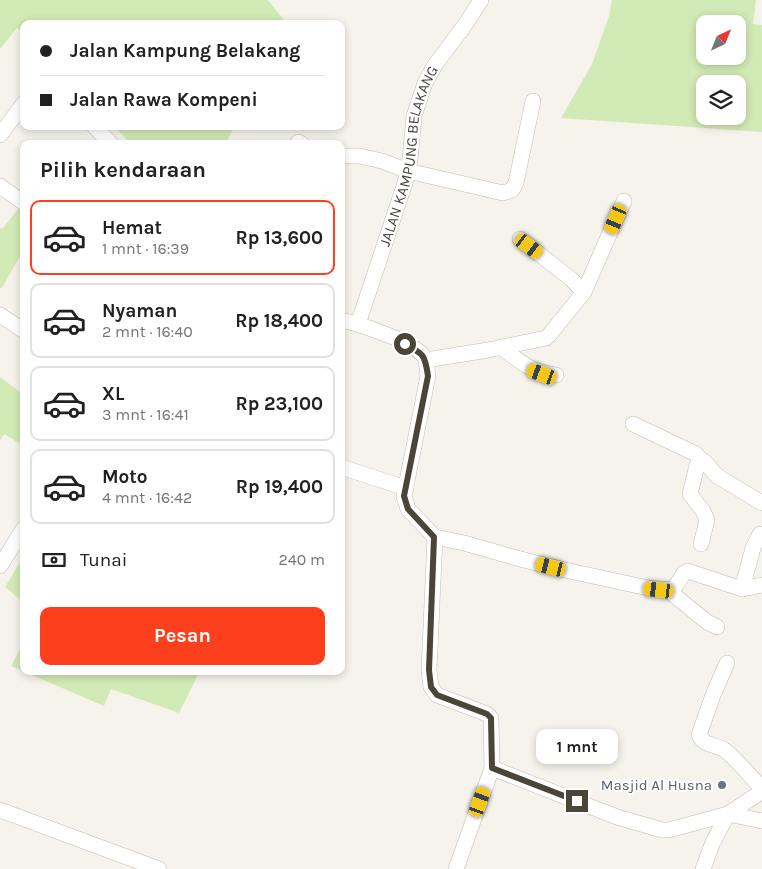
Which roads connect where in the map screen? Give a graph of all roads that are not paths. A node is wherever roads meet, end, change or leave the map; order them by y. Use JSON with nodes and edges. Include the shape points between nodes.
{"nodes":[{"id":1,"x":481,"y":0,"type":"edge"},
{"id":2,"x":533,"y":101,"type":"dead end"},
{"id":3,"x":20,"y":108,"type":"edge"},
{"id":4,"x":98,"y":130,"type":"edge"},
{"id":5,"x":0,"y":135,"type":"edge"},
{"id":6,"x":107,"y":140,"type":"edge"},
{"id":7,"x":345,"y":156,"type":"edge"},
{"id":8,"x":408,"y":171,"type":"junction"},
{"id":9,"x":0,"y":186,"type":"edge"},
{"id":10,"x":20,"y":200,"type":"edge"},
{"id":11,"x":624,"y":201,"type":"dead end"},
{"id":12,"x":520,"y":239,"type":"dead end"},
{"id":13,"x":584,"y":292,"type":"junction"},
{"id":14,"x":0,"y":315,"type":"edge"},
{"id":15,"x":345,"y":321,"type":"edge"},
{"id":16,"x":358,"y":324,"type":"junction"},
{"id":17,"x":20,"y":328,"type":"edge"},
{"id":18,"x":501,"y":347,"type":"junction"},
{"id":19,"x":426,"y":360,"type":"junction"},
{"id":20,"x":556,"y":375,"type":"dead end"},
{"id":21,"x":633,"y":424,"type":"dead end"},
{"id":22,"x":702,"y":461,"type":"junction"},
{"id":23,"x":345,"y":468,"type":"edge"},
{"id":24,"x":406,"y":488,"type":"junction"},
{"id":25,"x":762,"y":503,"type":"edge"},
{"id":26,"x":20,"y":534,"type":"edge"},
{"id":27,"x":760,"y":534,"type":"dead end"},
{"id":28,"x":434,"y":537,"type":"junction"},
{"id":29,"x":701,"y":544,"type":"dead end"},
{"id":30,"x":0,"y":566,"type":"edge"},
{"id":31,"x":762,"y":586,"type":"edge"},
{"id":32,"x":742,"y":589,"type":"junction"},
{"id":33,"x":670,"y":591,"type":"junction"},
{"id":34,"x":717,"y":626,"type":"dead end"},
{"id":35,"x":727,"y":663,"type":"dead end"},
{"id":36,"x":492,"y":768,"type":"junction"},
{"id":37,"x":0,"y":810,"type":"edge"},
{"id":38,"x":728,"y":814,"type":"junction"},
{"id":39,"x":762,"y":821,"type":"edge"},
{"id":40,"x":159,"y":869,"type":"edge"},
{"id":41,"x":456,"y":869,"type":"edge"},
{"id":42,"x":703,"y":869,"type":"edge"}],
"edges":[{"from":1,"to":8,"type":"street","name":"JALAN KAMPUNG BELAKANG","via":[[425,83],[414,116]]},
{"from":2,"to":8,"type":"street","via":[[512,190],[503,193]]},
{"from":3,"to":5,"type":"street"},
{"from":4,"to":6,"type":"street"},
{"from":7,"to":8,"type":"street","via":[[382,161]]},
{"from":8,"to":16,"type":"street","name":"JALAN KAMPUNG BELAKANG"},
{"from":9,"to":10,"type":"street"},
{"from":11,"to":13,"type":"street"},
{"from":12,"to":13,"type":"street"},
{"from":13,"to":18,"type":"street","via":[[546,338]]},
{"from":14,"to":17,"type":"street"},
{"from":15,"to":16,"type":"street"},
{"from":16,"to":19,"type":"street","via":[[393,337]]},
{"from":18,"to":19,"type":"street"},
{"from":18,"to":20,"type":"street","via":[[532,370]]},
{"from":19,"to":24,"type":"street","via":[[428,376]]},
{"from":21,"to":22,"type":"street","via":[[696,454]]},
{"from":22,"to":25,"type":"street","via":[[717,476]]},
{"from":22,"to":29,"type":"street","via":[[697,465],[690,494],[707,520]]},
{"from":23,"to":24,"type":"street"},
{"from":24,"to":28,"type":"street","via":[[404,496],[408,509]]},
{"from":26,"to":30,"type":"street"},
{"from":27,"to":32,"type":"street"},
{"from":28,"to":33,"type":"street","via":[[573,572]]},
{"from":28,"to":36,"type":"street","via":[[431,687],[437,695],[491,718]]},
{"from":31,"to":32,"type":"street"},
{"from":32,"to":33,"type":"street","via":[[688,572]]},
{"from":33,"to":34,"type":"street","via":[[707,622]]},
{"from":35,"to":38,"type":"street","via":[[699,735],[702,741],[724,749],[761,790]]},
{"from":36,"to":38,"type":"street","via":[[617,817],[662,830]]},
{"from":36,"to":41,"type":"street"},
{"from":37,"to":40,"type":"street"},
{"from":38,"to":39,"type":"street"},
{"from":38,"to":42,"type":"street"}]}
